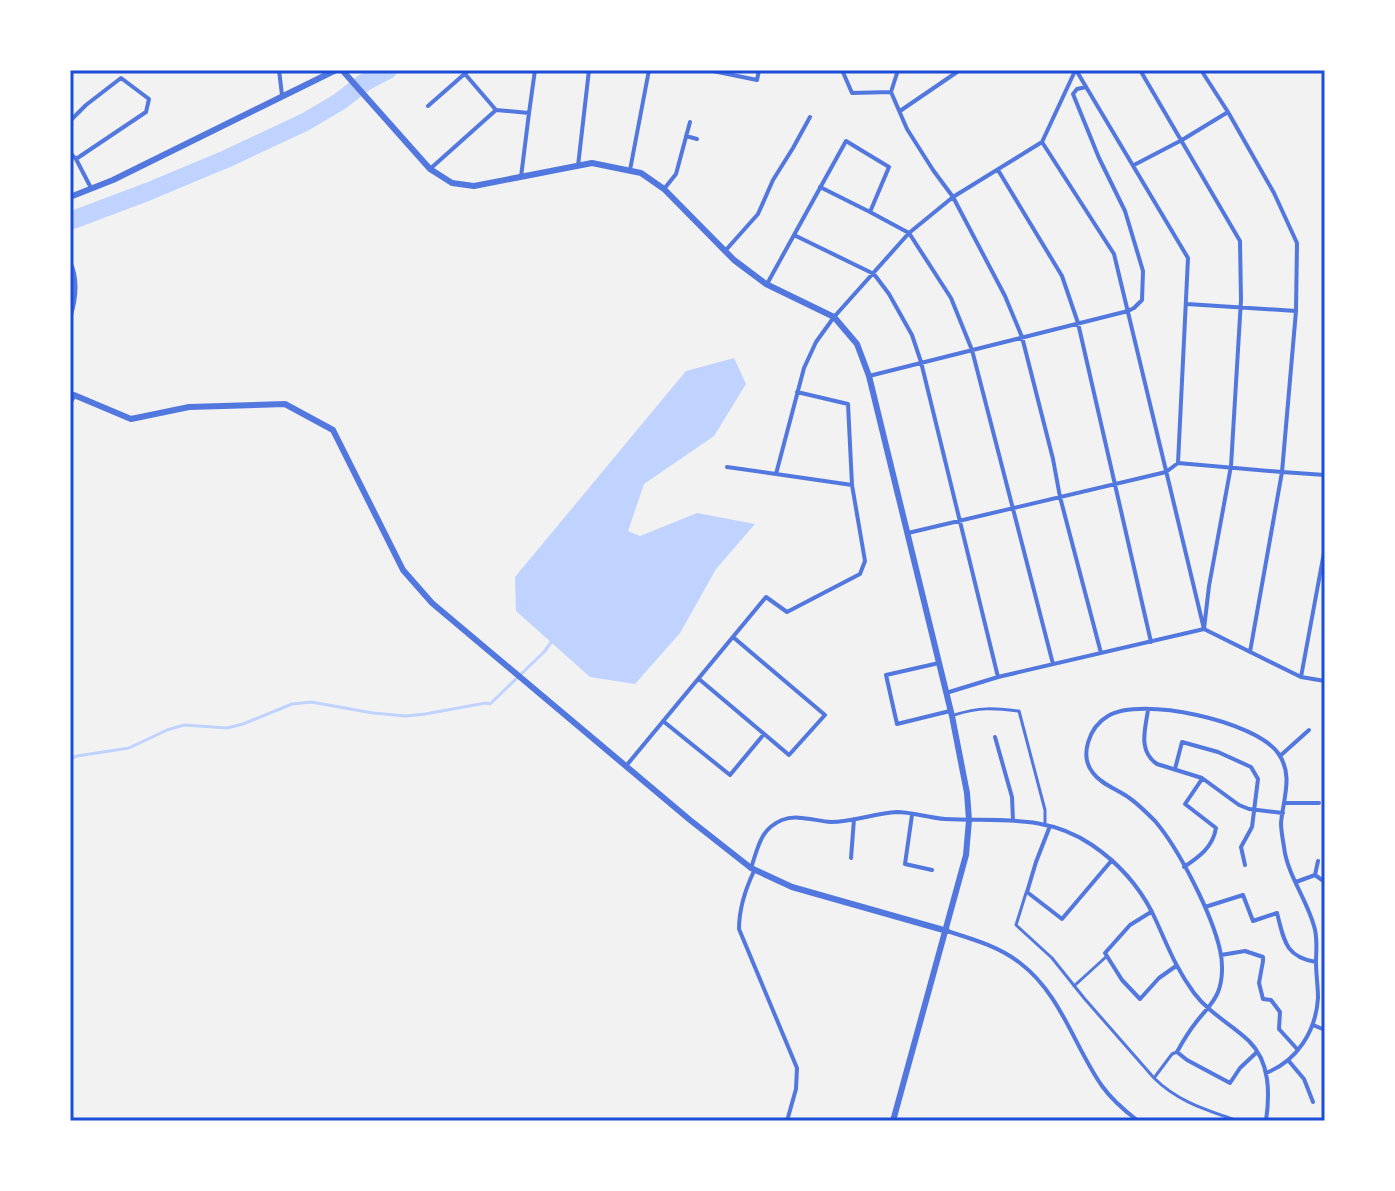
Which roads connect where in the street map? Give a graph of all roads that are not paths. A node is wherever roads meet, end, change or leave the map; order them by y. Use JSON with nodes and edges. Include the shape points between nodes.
{"nodes":[{"id":1,"x":279,"y":70,"type":"edge"},
{"id":2,"x":339,"y":70,"type":"edge"},
{"id":3,"x":535,"y":70,"type":"edge"},
{"id":4,"x":589,"y":70,"type":"edge"},
{"id":5,"x":649,"y":70,"type":"edge"},
{"id":6,"x":708,"y":70,"type":"edge"},
{"id":7,"x":759,"y":70,"type":"edge"},
{"id":8,"x":842,"y":70,"type":"edge"},
{"id":9,"x":898,"y":70,"type":"edge"},
{"id":10,"x":960,"y":70,"type":"edge"},
{"id":11,"x":1140,"y":70,"type":"edge"},
{"id":12,"x":1201,"y":70,"type":"edge"},
{"id":13,"x":1076,"y":71,"type":"edge"},
{"id":14,"x":467,"y":72,"type":"edge"},
{"id":15,"x":1086,"y":87,"type":"junction"},
{"id":16,"x":891,"y":92,"type":"junction"},
{"id":17,"x":283,"y":96,"type":"junction"},
{"id":18,"x":428,"y":106,"type":"dead end"},
{"id":19,"x":496,"y":110,"type":"junction"},
{"id":20,"x":900,"y":111,"type":"junction"},
{"id":21,"x":1228,"y":112,"type":"junction"},
{"id":22,"x":529,"y":113,"type":"junction"},
{"id":23,"x":810,"y":117,"type":"dead end"},
{"id":24,"x":70,"y":121,"type":"edge"},
{"id":25,"x":690,"y":122,"type":"dead end"},
{"id":26,"x":686,"y":136,"type":"junction"},
{"id":27,"x":697,"y":139,"type":"dead end"},
{"id":28,"x":1182,"y":140,"type":"junction"},
{"id":29,"x":1042,"y":142,"type":"junction"},
{"id":30,"x":70,"y":153,"type":"edge"},
{"id":31,"x":76,"y":159,"type":"junction"},
{"id":32,"x":1134,"y":165,"type":"junction"},
{"id":33,"x":578,"y":166,"type":"junction"},
{"id":34,"x":430,"y":169,"type":"junction"},
{"id":35,"x":998,"y":170,"type":"junction"},
{"id":36,"x":630,"y":171,"type":"junction"},
{"id":37,"x":521,"y":178,"type":"junction"},
{"id":38,"x":820,"y":187,"type":"junction"},
{"id":39,"x":91,"y":188,"type":"junction"},
{"id":40,"x":664,"y":189,"type":"junction"},
{"id":41,"x":70,"y":197,"type":"edge"},
{"id":42,"x":953,"y":197,"type":"junction"},
{"id":43,"x":870,"y":212,"type":"junction"},
{"id":44,"x":909,"y":233,"type":"junction"},
{"id":45,"x":794,"y":235,"type":"junction"},
{"id":46,"x":725,"y":251,"type":"junction"},
{"id":47,"x":70,"y":264,"type":"edge"},
{"id":48,"x":874,"y":274,"type":"junction"},
{"id":49,"x":766,"y":284,"type":"junction"},
{"id":50,"x":1187,"y":304,"type":"junction"},
{"id":51,"x":1241,"y":308,"type":"junction"},
{"id":52,"x":1128,"y":311,"type":"junction"},
{"id":53,"x":1296,"y":311,"type":"junction"},
{"id":54,"x":70,"y":315,"type":"edge"},
{"id":55,"x":834,"y":317,"type":"junction"},
{"id":56,"x":1078,"y":323,"type":"junction"},
{"id":57,"x":1022,"y":337,"type":"junction"},
{"id":58,"x":972,"y":350,"type":"junction"},
{"id":59,"x":921,"y":362,"type":"junction"},
{"id":60,"x":869,"y":376,"type":"junction"},
{"id":61,"x":70,"y":387,"type":"edge"},
{"id":62,"x":797,"y":392,"type":"junction"},
{"id":63,"x":72,"y":398,"type":"edge"},
{"id":64,"x":1178,"y":463,"type":"junction"},
{"id":65,"x":1231,"y":466,"type":"junction"},
{"id":66,"x":727,"y":467,"type":"dead end"},
{"id":67,"x":1166,"y":472,"type":"junction"},
{"id":68,"x":1282,"y":472,"type":"junction"},
{"id":69,"x":776,"y":474,"type":"junction"},
{"id":70,"x":1325,"y":475,"type":"edge"},
{"id":71,"x":1115,"y":483,"type":"junction"},
{"id":72,"x":852,"y":485,"type":"junction"},
{"id":73,"x":1060,"y":497,"type":"junction"},
{"id":74,"x":1013,"y":508,"type":"junction"},
{"id":75,"x":959,"y":521,"type":"junction"},
{"id":76,"x":906,"y":533,"type":"junction"},
{"id":77,"x":1325,"y":547,"type":"edge"},
{"id":78,"x":1204,"y":629,"type":"junction"},
{"id":79,"x":733,"y":637,"type":"junction"},
{"id":80,"x":1151,"y":642,"type":"junction"},
{"id":81,"x":1250,"y":652,"type":"junction"},
{"id":82,"x":1101,"y":653,"type":"junction"},
{"id":83,"x":939,"y":663,"type":"junction"},
{"id":84,"x":1053,"y":664,"type":"junction"},
{"id":85,"x":998,"y":677,"type":"junction"},
{"id":86,"x":1301,"y":677,"type":"junction"},
{"id":87,"x":698,"y":679,"type":"junction"},
{"id":88,"x":1325,"y":681,"type":"edge"},
{"id":89,"x":946,"y":693,"type":"junction"},
{"id":90,"x":1148,"y":710,"type":"junction"},
{"id":91,"x":951,"y":713,"type":"junction"},
{"id":92,"x":663,"y":721,"type":"junction"},
{"id":93,"x":1309,"y":730,"type":"dead end"},
{"id":94,"x":764,"y":734,"type":"junction"},
{"id":95,"x":995,"y":737,"type":"dead end"},
{"id":96,"x":1280,"y":756,"type":"junction"},
{"id":97,"x":626,"y":766,"type":"junction"},
{"id":98,"x":1175,"y":769,"type":"junction"},
{"id":99,"x":1202,"y":778,"type":"junction"},
{"id":100,"x":1285,"y":803,"type":"junction"},
{"id":101,"x":1319,"y":803,"type":"dead end"},
{"id":102,"x":1254,"y":809,"type":"junction"},
{"id":103,"x":1283,"y":813,"type":"junction"},
{"id":104,"x":912,"y":815,"type":"junction"},
{"id":105,"x":854,"y":819,"type":"junction"},
{"id":106,"x":969,"y":820,"type":"junction"},
{"id":107,"x":1013,"y":820,"type":"junction"},
{"id":108,"x":1048,"y":825,"type":"junction"},
{"id":109,"x":851,"y":858,"type":"dead end"},
{"id":110,"x":1112,"y":860,"type":"junction"},
{"id":111,"x":1318,"y":861,"type":"dead end"},
{"id":112,"x":1245,"y":865,"type":"dead end"},
{"id":113,"x":1184,"y":867,"type":"junction"},
{"id":114,"x":752,"y":869,"type":"junction"},
{"id":115,"x":932,"y":870,"type":"dead end"},
{"id":116,"x":1315,"y":875,"type":"junction"},
{"id":117,"x":1296,"y":882,"type":"junction"},
{"id":118,"x":1325,"y":882,"type":"edge"},
{"id":119,"x":1027,"y":892,"type":"junction"},
{"id":120,"x":1205,"y":907,"type":"junction"},
{"id":121,"x":1152,"y":911,"type":"junction"},
{"id":122,"x":947,"y":931,"type":"junction"},
{"id":123,"x":1316,"y":954,"type":"junction"},
{"id":124,"x":1221,"y":955,"type":"junction"},
{"id":125,"x":1325,"y":955,"type":"edge"},
{"id":126,"x":1107,"y":956,"type":"junction"},
{"id":127,"x":1316,"y":962,"type":"junction"},
{"id":128,"x":1176,"y":966,"type":"junction"},
{"id":129,"x":1074,"y":986,"type":"junction"},
{"id":130,"x":1208,"y":1008,"type":"junction"},
{"id":131,"x":1313,"y":1025,"type":"junction"},
{"id":132,"x":1325,"y":1030,"type":"edge"},
{"id":133,"x":1298,"y":1050,"type":"junction"},
{"id":134,"x":1177,"y":1052,"type":"junction"},
{"id":135,"x":1257,"y":1052,"type":"junction"},
{"id":136,"x":1288,"y":1060,"type":"junction"},
{"id":137,"x":1266,"y":1073,"type":"junction"},
{"id":138,"x":1154,"y":1078,"type":"junction"},
{"id":139,"x":1313,"y":1102,"type":"dead end"},
{"id":140,"x":787,"y":1121,"type":"edge"},
{"id":141,"x":893,"y":1121,"type":"edge"},
{"id":142,"x":1138,"y":1121,"type":"edge"},
{"id":143,"x":1238,"y":1121,"type":"edge"},
{"id":144,"x":1266,"y":1121,"type":"edge"}],
"edges":[{"from":1,"to":17,"type":"street"},
{"from":2,"to":17,"type":"street"},
{"from":2,"to":34,"type":"street"},
{"from":3,"to":22,"type":"street"},
{"from":4,"to":33,"type":"street"},
{"from":5,"to":36,"type":"street"},
{"from":6,"to":7,"type":"street","via":[[757,80]]},
{"from":8,"to":16,"type":"street","via":[[852,93]]},
{"from":9,"to":16,"type":"street"},
{"from":10,"to":20,"type":"street"},
{"from":11,"to":28,"type":"street"},
{"from":12,"to":21,"type":"street"},
{"from":13,"to":15,"type":"street"},
{"from":13,"to":29,"type":"street"},
{"from":14,"to":18,"type":"street"},
{"from":14,"to":19,"type":"street"},
{"from":15,"to":32,"type":"street"},
{"from":15,"to":52,"type":"street","via":[[1073,94],[1125,211],[1143,271],[1142,300]]},
{"from":16,"to":20,"type":"street"},
{"from":17,"to":39,"type":"street"},
{"from":19,"to":22,"type":"street"},
{"from":19,"to":34,"type":"street"},
{"from":20,"to":42,"type":"street"},
{"from":21,"to":28,"type":"street"},
{"from":21,"to":53,"type":"street","via":[[1297,243]]},
{"from":22,"to":37,"type":"street"},
{"from":23,"to":46,"type":"street","via":[[758,214]]},
{"from":24,"to":31,"type":"street","via":[[121,78],[149,99],[146,112]]},
{"from":25,"to":26,"type":"street"},
{"from":26,"to":27,"type":"street"},
{"from":26,"to":40,"type":"street","via":[[676,174]]},
{"from":28,"to":32,"type":"street"},
{"from":28,"to":51,"type":"street","via":[[1240,241]]},
{"from":29,"to":35,"type":"street"},
{"from":29,"to":52,"type":"street","via":[[1114,254]]},
{"from":30,"to":31,"type":"street"},
{"from":31,"to":39,"type":"street"},
{"from":32,"to":50,"type":"street","via":[[1188,258]]},
{"from":33,"to":36,"type":"street","via":[[592,163]]},
{"from":33,"to":37,"type":"street"},
{"from":34,"to":37,"type":"street","via":[[452,183],[474,186]]},
{"from":35,"to":42,"type":"street"},
{"from":35,"to":56,"type":"street","via":[[1062,276]]},
{"from":36,"to":40,"type":"street"},
{"from":38,"to":43,"type":"street"},
{"from":38,"to":43,"type":"street","via":[[846,141],[889,167]]},
{"from":38,"to":45,"type":"street"},
{"from":39,"to":41,"type":"street"},
{"from":40,"to":46,"type":"street"},
{"from":42,"to":44,"type":"street"},
{"from":42,"to":57,"type":"street"},
{"from":43,"to":44,"type":"street"},
{"from":44,"to":48,"type":"street"},
{"from":44,"to":58,"type":"street","via":[[951,298]]},
{"from":45,"to":48,"type":"street"},
{"from":45,"to":49,"type":"street"},
{"from":46,"to":49,"type":"street"},
{"from":47,"to":54,"type":"street"},
{"from":48,"to":55,"type":"street"},
{"from":48,"to":59,"type":"street","via":[[912,335]]},
{"from":49,"to":55,"type":"street"},
{"from":50,"to":51,"type":"street"},
{"from":50,"to":64,"type":"street"},
{"from":51,"to":53,"type":"street"},
{"from":51,"to":65,"type":"street"},
{"from":52,"to":56,"type":"street"},
{"from":52,"to":67,"type":"street"},
{"from":53,"to":68,"type":"street"},
{"from":55,"to":60,"type":"street","via":[[857,344]]},
{"from":55,"to":62,"type":"street","via":[[816,342]]},
{"from":56,"to":57,"type":"street"},
{"from":56,"to":71,"type":"street"},
{"from":57,"to":58,"type":"street"},
{"from":57,"to":73,"type":"street"},
{"from":58,"to":59,"type":"street"},
{"from":58,"to":74,"type":"street"},
{"from":59,"to":60,"type":"street"},
{"from":59,"to":75,"type":"street"},
{"from":60,"to":76,"type":"street"},
{"from":61,"to":63,"type":"street"},
{"from":62,"to":69,"type":"street"},
{"from":62,"to":72,"type":"street","via":[[848,404]]},
{"from":63,"to":97,"type":"street","via":[[131,419],[189,407],[285,404],[333,430],[403,570],[432,603]]},
{"from":64,"to":65,"type":"street"},
{"from":64,"to":67,"type":"street"},
{"from":65,"to":68,"type":"street"},
{"from":65,"to":78,"type":"street"},
{"from":66,"to":69,"type":"street"},
{"from":67,"to":71,"type":"street"},
{"from":67,"to":78,"type":"street"},
{"from":68,"to":70,"type":"street"},
{"from":68,"to":81,"type":"street"},
{"from":69,"to":72,"type":"street"},
{"from":71,"to":73,"type":"street"},
{"from":71,"to":80,"type":"street"},
{"from":72,"to":79,"type":"street","via":[[865,561],[860,574],[787,612],[766,597]]},
{"from":73,"to":74,"type":"street"},
{"from":73,"to":82,"type":"street"},
{"from":74,"to":75,"type":"street"},
{"from":74,"to":84,"type":"street"},
{"from":75,"to":76,"type":"street"},
{"from":75,"to":85,"type":"street"},
{"from":76,"to":83,"type":"street"},
{"from":77,"to":86,"type":"street"},
{"from":78,"to":80,"type":"street"},
{"from":78,"to":81,"type":"street"},
{"from":79,"to":87,"type":"street"},
{"from":79,"to":94,"type":"street","via":[[825,715],[789,755]]},
{"from":80,"to":82,"type":"street"},
{"from":81,"to":86,"type":"street"},
{"from":82,"to":84,"type":"street"},
{"from":83,"to":89,"type":"street"},
{"from":83,"to":91,"type":"street","via":[[886,675],[897,724]]},
{"from":84,"to":85,"type":"street"},
{"from":85,"to":89,"type":"street"},
{"from":86,"to":88,"type":"street"},
{"from":87,"to":92,"type":"street"},
{"from":87,"to":94,"type":"street"},
{"from":89,"to":91,"type":"street"},
{"from":90,"to":96,"type":"street","via":[[1229,723],[1261,737]]},
{"from":90,"to":98,"type":"street","via":[[1147,755]]},
{"from":90,"to":113,"type":"street","via":[[1107,716],[1091,735],[1085,758],[1092,773],[1155,822]]},
{"from":91,"to":106,"type":"street"},
{"from":91,"to":108,"type":"street","via":[[1019,711]]},
{"from":92,"to":94,"type":"street","via":[[730,775]]},
{"from":92,"to":97,"type":"street"},
{"from":93,"to":96,"type":"street"},
{"from":95,"to":107,"type":"street"},
{"from":96,"to":100,"type":"street","via":[[1287,773]]},
{"from":97,"to":114,"type":"street"},
{"from":98,"to":99,"type":"street"},
{"from":98,"to":102,"type":"street","via":[[1182,742],[1251,767],[1258,779]]},
{"from":99,"to":102,"type":"street","via":[[1239,805]]},
{"from":99,"to":113,"type":"street","via":[[1185,804],[1216,828],[1215,835]]},
{"from":100,"to":101,"type":"street"},
{"from":100,"to":103,"type":"street"},
{"from":102,"to":103,"type":"street"},
{"from":102,"to":112,"type":"street","via":[[1241,847]]},
{"from":103,"to":117,"type":"street","via":[[1284,852]]},
{"from":104,"to":105,"type":"street"},
{"from":104,"to":106,"type":"street"},
{"from":104,"to":115,"type":"street","via":[[905,864]]},
{"from":105,"to":109,"type":"street"},
{"from":105,"to":114,"type":"street","via":[[781,820],[763,833]]},
{"from":106,"to":107,"type":"street"},
{"from":106,"to":122,"type":"street"},
{"from":107,"to":108,"type":"street"},
{"from":108,"to":110,"type":"street","via":[[1090,843]]},
{"from":108,"to":119,"type":"street"},
{"from":110,"to":119,"type":"street","via":[[1062,919]]},
{"from":110,"to":121,"type":"street"},
{"from":111,"to":116,"type":"street"},
{"from":113,"to":120,"type":"street"},
{"from":114,"to":122,"type":"street","via":[[792,887]]},
{"from":114,"to":140,"type":"street","via":[[739,929],[797,1068]]},
{"from":116,"to":117,"type":"street"},
{"from":116,"to":118,"type":"street"},
{"from":117,"to":123,"type":"street","via":[[1315,928]]},
{"from":119,"to":129,"type":"street","via":[[1016,925]]},
{"from":120,"to":124,"type":"street"},
{"from":120,"to":127,"type":"street","via":[[1243,895],[1253,921],[1277,913],[1293,954]]},
{"from":121,"to":126,"type":"street","via":[[1120,935]]},
{"from":121,"to":128,"type":"street"},
{"from":122,"to":141,"type":"street"},
{"from":122,"to":142,"type":"street","via":[[1022,964],[1054,1000],[1103,1086]]},
{"from":123,"to":125,"type":"street"},
{"from":123,"to":127,"type":"street"},
{"from":124,"to":130,"type":"street","via":[[1218,992]]},
{"from":124,"to":133,"type":"street","via":[[1245,951],[1263,957],[1263,999],[1271,1000],[1280,1012],[1279,1029]]},
{"from":126,"to":128,"type":"street","via":[[1140,999]]},
{"from":126,"to":129,"type":"street"},
{"from":127,"to":131,"type":"street"},
{"from":128,"to":130,"type":"street"},
{"from":129,"to":138,"type":"street"},
{"from":130,"to":134,"type":"street"},
{"from":130,"to":135,"type":"street"},
{"from":131,"to":132,"type":"street"},
{"from":131,"to":133,"type":"street"},
{"from":133,"to":136,"type":"street"},
{"from":134,"to":135,"type":"street","via":[[1230,1083]]},
{"from":134,"to":138,"type":"street"},
{"from":135,"to":137,"type":"street"},
{"from":136,"to":137,"type":"street"},
{"from":136,"to":139,"type":"street","via":[[1304,1079]]},
{"from":137,"to":144,"type":"street"},
{"from":138,"to":143,"type":"street","via":[[1198,1108]]}]}
